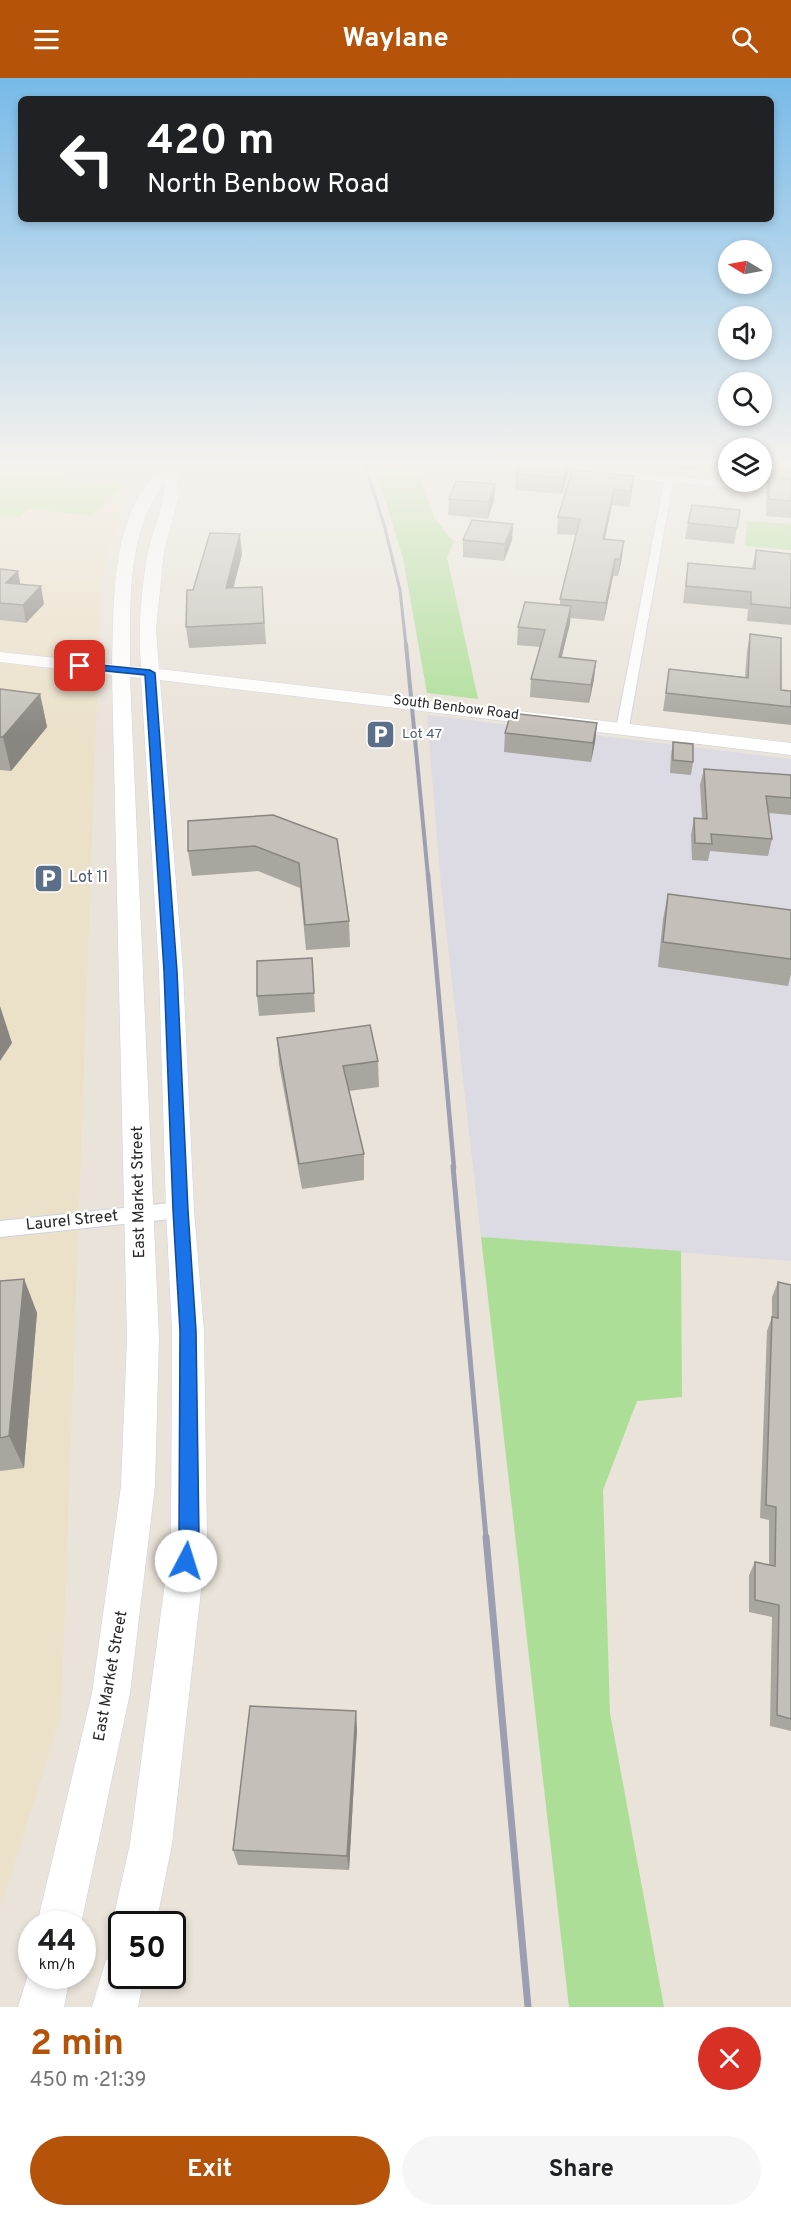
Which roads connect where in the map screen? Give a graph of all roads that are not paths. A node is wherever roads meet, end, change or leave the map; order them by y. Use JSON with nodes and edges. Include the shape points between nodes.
{"nodes":[{"id":1,"x":127,"y":554,"type":"edge"},
{"id":2,"x":157,"y":554,"type":"edge"},
{"id":3,"x":655,"y":554,"type":"edge"},
{"id":4,"x":0,"y":657,"type":"edge"},
{"id":5,"x":135,"y":671,"type":"junction"},
{"id":6,"x":623,"y":729,"type":"junction"},
{"id":7,"x":791,"y":749,"type":"edge"},
{"id":8,"x":128,"y":877,"type":"junction"},
{"id":9,"x":171,"y":966,"type":"junction"},
{"id":10,"x":180,"y":1210,"type":"junction"},
{"id":11,"x":139,"y":1214,"type":"junction"},
{"id":12,"x":0,"y":1229,"type":"edge"},
{"id":13,"x":62,"y":1911,"type":"edge"},
{"id":14,"x":137,"y":1911,"type":"edge"},
{"id":15,"x":45,"y":1989,"type":"edge"},
{"id":16,"x":119,"y":1989,"type":"edge"},
{"id":17,"x":41,"y":2007,"type":"edge"},
{"id":18,"x":116,"y":2007,"type":"edge"}],
"edges":[{"from":1,"to":5,"type":"main road","name":"East Market Street","via":[[124,568]]},
{"from":2,"to":5,"type":"main road","name":"East Market Street","via":[[147,628]]},
{"from":3,"to":6,"type":"street"},
{"from":4,"to":5,"type":"main road","name":"South Benbow Road"},
{"from":5,"to":6,"type":"main road","name":"South Benbow Road"},
{"from":5,"to":8,"type":"main road","name":"East Market Street"},
{"from":5,"to":9,"type":"main road","name":"East Market Street"},
{"from":6,"to":7,"type":"main road","name":"South Benbow Road"},
{"from":8,"to":9,"type":"main road","via":[[149,960],[159,967]]},
{"from":8,"to":11,"type":"main road","name":"East Market Street"},
{"from":9,"to":10,"type":"main road","name":"East Market Street"},
{"from":10,"to":11,"type":"street","name":"Laurel Street"},
{"from":10,"to":14,"type":"main road","name":"East Market Street","via":[[188,1331],[189,1538],[151,1844]]},
{"from":11,"to":12,"type":"street","name":"Laurel Street"},
{"from":11,"to":13,"type":"main road","name":"East Market Street","via":[[143,1338],[138,1486],[111,1693]]},
{"from":15,"to":17,"type":"main road"},
{"from":16,"to":18,"type":"main road"}]}
